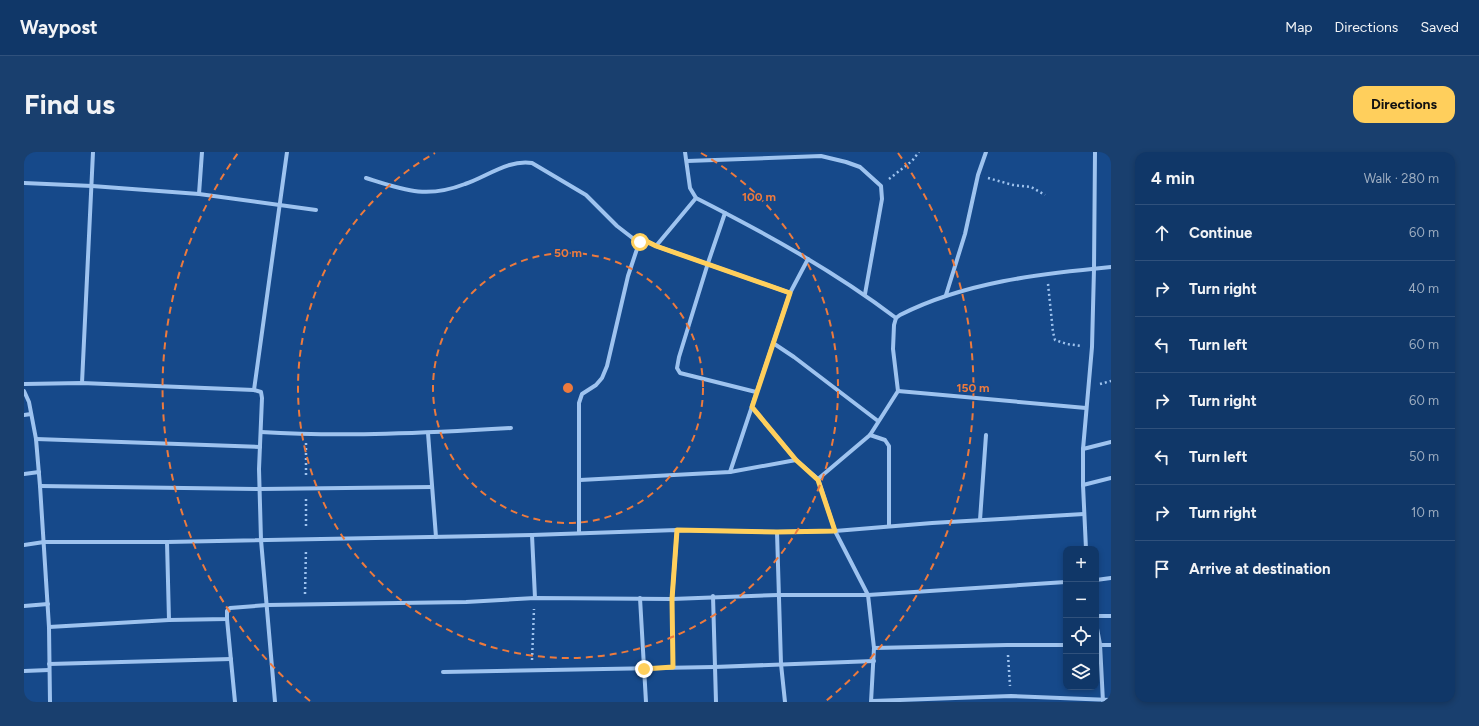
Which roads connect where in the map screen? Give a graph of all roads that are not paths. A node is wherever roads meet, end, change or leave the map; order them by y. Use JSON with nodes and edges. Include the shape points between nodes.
{"nodes":[{"id":1,"x":93,"y":152,"type":"edge"},
{"id":2,"x":202,"y":152,"type":"edge"},
{"id":3,"x":287,"y":152,"type":"edge"},
{"id":4,"x":685,"y":152,"type":"edge"},
{"id":5,"x":986,"y":152,"type":"edge"},
{"id":6,"x":1095,"y":152,"type":"edge"},
{"id":7,"x":687,"y":161,"type":"junction"},
{"id":8,"x":366,"y":178,"type":"dead end"},
{"id":9,"x":24,"y":184,"type":"edge"},
{"id":10,"x":92,"y":186,"type":"junction"},
{"id":11,"x":199,"y":194,"type":"junction"},
{"id":12,"x":696,"y":198,"type":"junction"},
{"id":13,"x":280,"y":205,"type":"junction"},
{"id":14,"x":316,"y":210,"type":"dead end"},
{"id":15,"x":725,"y":213,"type":"junction"},
{"id":16,"x":639,"y":243,"type":"junction"},
{"id":17,"x":656,"y":246,"type":"junction"},
{"id":18,"x":808,"y":259,"type":"junction"},
{"id":19,"x":708,"y":263,"type":"junction"},
{"id":20,"x":1111,"y":267,"type":"edge"},
{"id":21,"x":1094,"y":269,"type":"junction"},
{"id":22,"x":790,"y":293,"type":"junction"},
{"id":23,"x":865,"y":294,"type":"junction"},
{"id":24,"x":946,"y":295,"type":"junction"},
{"id":25,"x":896,"y":318,"type":"junction"},
{"id":26,"x":773,"y":344,"type":"junction"},
{"id":27,"x":82,"y":383,"type":"junction"},
{"id":28,"x":24,"y":384,"type":"edge"},
{"id":29,"x":254,"y":390,"type":"junction"},
{"id":30,"x":24,"y":391,"type":"edge"},
{"id":31,"x":898,"y":391,"type":"junction"},
{"id":32,"x":756,"y":392,"type":"junction"},
{"id":33,"x":752,"y":407,"type":"junction"},
{"id":34,"x":1086,"y":408,"type":"junction"},
{"id":35,"x":31,"y":414,"type":"junction"},
{"id":36,"x":24,"y":415,"type":"edge"},
{"id":37,"x":878,"y":420,"type":"junction"},
{"id":38,"x":511,"y":428,"type":"dead end"},
{"id":39,"x":261,"y":432,"type":"junction"},
{"id":40,"x":428,"y":433,"type":"junction"},
{"id":41,"x":870,"y":435,"type":"junction"},
{"id":42,"x":986,"y":435,"type":"dead end"},
{"id":43,"x":36,"y":439,"type":"junction"},
{"id":44,"x":1111,"y":442,"type":"edge"},
{"id":45,"x":260,"y":447,"type":"junction"},
{"id":46,"x":1083,"y":449,"type":"junction"},
{"id":47,"x":796,"y":460,"type":"junction"},
{"id":48,"x":39,"y":472,"type":"junction"},
{"id":49,"x":730,"y":472,"type":"junction"},
{"id":50,"x":24,"y":474,"type":"edge"},
{"id":51,"x":1111,"y":478,"type":"edge"},
{"id":52,"x":580,"y":480,"type":"junction"},
{"id":53,"x":818,"y":480,"type":"junction"},
{"id":54,"x":1083,"y":485,"type":"junction"},
{"id":55,"x":40,"y":486,"type":"junction"},
{"id":56,"x":432,"y":487,"type":"junction"},
{"id":57,"x":260,"y":489,"type":"junction"},
{"id":58,"x":1084,"y":514,"type":"junction"},
{"id":59,"x":980,"y":520,"type":"junction"},
{"id":60,"x":889,"y":526,"type":"junction"},
{"id":61,"x":677,"y":530,"type":"junction"},
{"id":62,"x":835,"y":531,"type":"junction"},
{"id":63,"x":777,"y":532,"type":"junction"},
{"id":64,"x":579,"y":533,"type":"junction"},
{"id":65,"x":532,"y":535,"type":"junction"},
{"id":66,"x":436,"y":537,"type":"junction"},
{"id":67,"x":261,"y":540,"type":"junction"},
{"id":68,"x":44,"y":542,"type":"junction"},
{"id":69,"x":167,"y":542,"type":"junction"},
{"id":70,"x":24,"y":545,"type":"edge"},
{"id":71,"x":1086,"y":546,"type":"edge"},
{"id":72,"x":1111,"y":578,"type":"edge"},
{"id":73,"x":1099,"y":580,"type":"edge"},
{"id":74,"x":1063,"y":582,"type":"edge"},
{"id":75,"x":778,"y":595,"type":"junction"},
{"id":76,"x":868,"y":595,"type":"junction"},
{"id":77,"x":713,"y":596,"type":"junction"},
{"id":78,"x":534,"y":598,"type":"junction"},
{"id":79,"x":640,"y":598,"type":"junction"},
{"id":80,"x":672,"y":599,"type":"junction"},
{"id":81,"x":48,"y":604,"type":"junction"},
{"id":82,"x":267,"y":605,"type":"junction"},
{"id":83,"x":24,"y":606,"type":"edge"},
{"id":84,"x":1099,"y":616,"type":"edge"},
{"id":85,"x":1111,"y":616,"type":"edge"},
{"id":86,"x":227,"y":619,"type":"junction"},
{"id":87,"x":169,"y":620,"type":"junction"},
{"id":88,"x":49,"y":627,"type":"junction"},
{"id":89,"x":1099,"y":644,"type":"edge"},
{"id":90,"x":1063,"y":645,"type":"edge"},
{"id":91,"x":1111,"y":645,"type":"edge"},
{"id":92,"x":874,"y":648,"type":"junction"},
{"id":93,"x":1099,"y":654,"type":"edge"},
{"id":94,"x":231,"y":658,"type":"junction"},
{"id":95,"x":874,"y":661,"type":"junction"},
{"id":96,"x":49,"y":664,"type":"junction"},
{"id":97,"x":781,"y":664,"type":"junction"},
{"id":98,"x":714,"y":667,"type":"junction"},
{"id":99,"x":644,"y":669,"type":"junction"},
{"id":100,"x":49,"y":670,"type":"junction"},
{"id":101,"x":24,"y":671,"type":"edge"},
{"id":102,"x":443,"y":672,"type":"dead end"},
{"id":103,"x":1111,"y":700,"type":"edge"},
{"id":104,"x":872,"y":701,"type":"edge"},
{"id":105,"x":1103,"y":701,"type":"edge"},
{"id":106,"x":50,"y":702,"type":"edge"},
{"id":107,"x":235,"y":702,"type":"edge"},
{"id":108,"x":276,"y":702,"type":"edge"},
{"id":109,"x":646,"y":702,"type":"edge"},
{"id":110,"x":716,"y":702,"type":"edge"},
{"id":111,"x":785,"y":702,"type":"edge"}],
"edges":[{"from":1,"to":10,"type":"street"},
{"from":2,"to":11,"type":"street"},
{"from":3,"to":13,"type":"street"},
{"from":4,"to":7,"type":"street"},
{"from":5,"to":24,"type":"street"},
{"from":6,"to":21,"type":"street"},
{"from":7,"to":12,"type":"street","via":[[690,188]]},
{"from":7,"to":23,"type":"street","via":[[821,156],[860,167],[881,186],[882,199]]},
{"from":8,"to":16,"type":"street","via":[[408,191],[425,193],[464,185],[508,166],[523,162],[532,163],[586,195],[617,226]]},
{"from":9,"to":10,"type":"street"},
{"from":10,"to":11,"type":"street"},
{"from":10,"to":27,"type":"street"},
{"from":11,"to":13,"type":"street"},
{"from":12,"to":15,"type":"street"},
{"from":12,"to":17,"type":"street"},
{"from":13,"to":14,"type":"street"},
{"from":13,"to":29,"type":"street"},
{"from":15,"to":18,"type":"street"},
{"from":15,"to":19,"type":"street"},
{"from":16,"to":17,"type":"street","via":[[646,241]]},
{"from":16,"to":52,"type":"street","via":[[628,276],[607,366],[602,378],[582,394],[579,403]]},
{"from":17,"to":19,"type":"street"},
{"from":18,"to":22,"type":"street"},
{"from":18,"to":23,"type":"street"},
{"from":19,"to":22,"type":"street"},
{"from":19,"to":32,"type":"street","via":[[677,368],[680,373]]},
{"from":20,"to":21,"type":"street"},
{"from":21,"to":24,"type":"street","via":[[1016,278]]},
{"from":21,"to":34,"type":"street","via":[[1092,347]]},
{"from":22,"to":26,"type":"street"},
{"from":23,"to":25,"type":"street"},
{"from":24,"to":25,"type":"street"},
{"from":25,"to":31,"type":"street","via":[[893,349]]},
{"from":26,"to":32,"type":"street"},
{"from":26,"to":37,"type":"street"},
{"from":27,"to":28,"type":"street"},
{"from":27,"to":29,"type":"street"},
{"from":29,"to":39,"type":"street","via":[[261,392]]},
{"from":30,"to":35,"type":"street"},
{"from":31,"to":34,"type":"street"},
{"from":31,"to":37,"type":"street"},
{"from":32,"to":33,"type":"street"},
{"from":33,"to":47,"type":"street"},
{"from":33,"to":49,"type":"street"},
{"from":34,"to":46,"type":"street"},
{"from":35,"to":36,"type":"street"},
{"from":35,"to":43,"type":"street"},
{"from":37,"to":41,"type":"street"},
{"from":38,"to":40,"type":"street"},
{"from":39,"to":40,"type":"street","via":[[306,435]]},
{"from":39,"to":45,"type":"street"},
{"from":40,"to":56,"type":"street"},
{"from":41,"to":53,"type":"street"},
{"from":41,"to":60,"type":"street","via":[[885,440],[889,446]]},
{"from":42,"to":59,"type":"street"},
{"from":43,"to":45,"type":"street"},
{"from":43,"to":48,"type":"street"},
{"from":44,"to":46,"type":"street"},
{"from":45,"to":57,"type":"street"},
{"from":46,"to":54,"type":"street"},
{"from":47,"to":49,"type":"street"},
{"from":47,"to":53,"type":"street"},
{"from":48,"to":50,"type":"street"},
{"from":48,"to":55,"type":"street"},
{"from":49,"to":52,"type":"street"},
{"from":51,"to":54,"type":"street"},
{"from":52,"to":64,"type":"street"},
{"from":53,"to":62,"type":"street"},
{"from":54,"to":58,"type":"street"},
{"from":55,"to":57,"type":"street"},
{"from":55,"to":68,"type":"street"},
{"from":56,"to":57,"type":"street"},
{"from":56,"to":66,"type":"street"},
{"from":57,"to":67,"type":"street"},
{"from":58,"to":59,"type":"street"},
{"from":58,"to":71,"type":"street"},
{"from":59,"to":60,"type":"street"},
{"from":60,"to":62,"type":"street"},
{"from":61,"to":63,"type":"street"},
{"from":61,"to":64,"type":"street"},
{"from":61,"to":80,"type":"street"},
{"from":62,"to":63,"type":"street"},
{"from":62,"to":76,"type":"street"},
{"from":63,"to":75,"type":"street"},
{"from":64,"to":65,"type":"street"},
{"from":65,"to":66,"type":"street"},
{"from":65,"to":78,"type":"street"},
{"from":66,"to":67,"type":"street"},
{"from":67,"to":69,"type":"street"},
{"from":67,"to":82,"type":"street"},
{"from":68,"to":69,"type":"street"},
{"from":68,"to":70,"type":"street"},
{"from":68,"to":81,"type":"street"},
{"from":69,"to":87,"type":"street"},
{"from":72,"to":73,"type":"street"},
{"from":74,"to":76,"type":"street"},
{"from":75,"to":76,"type":"street"},
{"from":75,"to":77,"type":"street"},
{"from":75,"to":97,"type":"street"},
{"from":76,"to":92,"type":"street"},
{"from":77,"to":80,"type":"street"},
{"from":77,"to":98,"type":"street"},
{"from":78,"to":79,"type":"street"},
{"from":78,"to":82,"type":"street","via":[[466,602]]},
{"from":79,"to":80,"type":"street"},
{"from":79,"to":99,"type":"street"},
{"from":81,"to":83,"type":"street"},
{"from":81,"to":88,"type":"street"},
{"from":82,"to":86,"type":"street","via":[[230,608],[227,610]]},
{"from":82,"to":108,"type":"street"},
{"from":84,"to":85,"type":"street"},
{"from":86,"to":87,"type":"street"},
{"from":86,"to":94,"type":"street"},
{"from":87,"to":88,"type":"street"},
{"from":88,"to":96,"type":"street"},
{"from":89,"to":91,"type":"street"},
{"from":90,"to":92,"type":"street"},
{"from":92,"to":95,"type":"street"},
{"from":93,"to":105,"type":"street"},
{"from":94,"to":96,"type":"street"},
{"from":94,"to":107,"type":"street"},
{"from":95,"to":97,"type":"street"},
{"from":95,"to":104,"type":"street"},
{"from":96,"to":100,"type":"street"},
{"from":97,"to":98,"type":"street"},
{"from":97,"to":111,"type":"street"},
{"from":98,"to":99,"type":"street"},
{"from":98,"to":110,"type":"street"},
{"from":99,"to":102,"type":"street"},
{"from":99,"to":109,"type":"street"},
{"from":100,"to":101,"type":"street"},
{"from":100,"to":106,"type":"street"},
{"from":103,"to":105,"type":"street"},
{"from":104,"to":105,"type":"street","via":[[1011,696]]}]}
